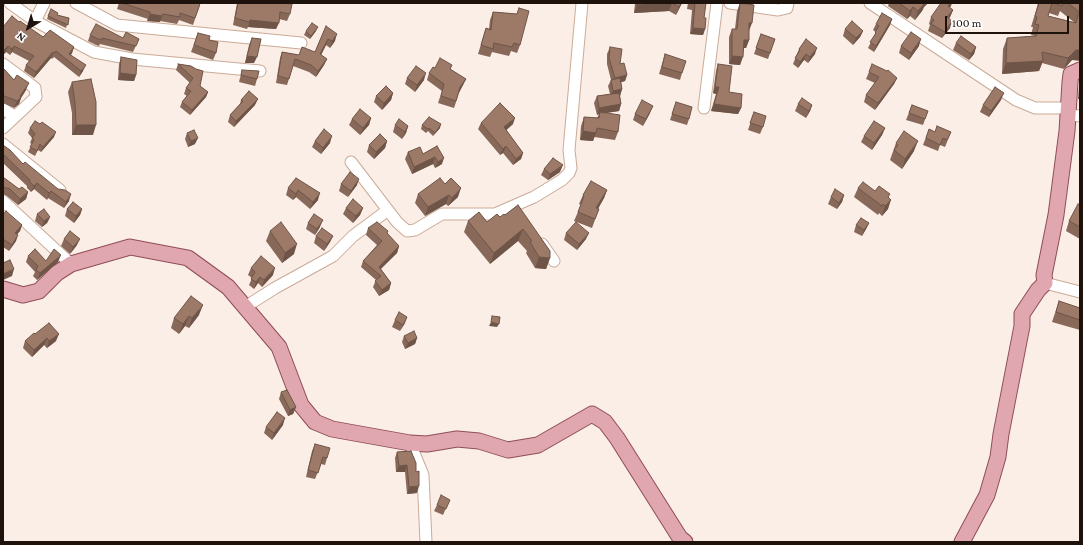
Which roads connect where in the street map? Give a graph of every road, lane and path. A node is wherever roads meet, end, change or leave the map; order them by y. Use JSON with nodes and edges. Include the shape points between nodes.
{"nodes":[{"id":1,"x":10,"y":3,"type":"edge"},
{"id":2,"x":44,"y":3,"type":"edge"},
{"id":3,"x":76,"y":3,"type":"edge"},
{"id":4,"x":582,"y":3,"type":"edge"},
{"id":5,"x":718,"y":3,"type":"edge"},
{"id":6,"x":730,"y":3,"type":"edge"},
{"id":7,"x":788,"y":3,"type":"edge"},
{"id":8,"x":870,"y":3,"type":"edge"},
{"id":9,"x":35,"y":20,"type":"junction"},
{"id":10,"x":301,"y":42,"type":"dead end"},
{"id":11,"x":3,"y":64,"type":"edge"},
{"id":12,"x":1080,"y":70,"type":"edge"},
{"id":13,"x":260,"y":72,"type":"edge"},
{"id":14,"x":704,"y":108,"type":"dead end"},
{"id":15,"x":3,"y":109,"type":"edge"},
{"id":16,"x":1072,"y":113,"type":"edge"},
{"id":17,"x":14,"y":116,"type":"junction"},
{"id":18,"x":3,"y":128,"type":"edge"},
{"id":19,"x":3,"y":144,"type":"edge"},
{"id":20,"x":351,"y":162,"type":"dead end"},
{"id":21,"x":60,"y":190,"type":"edge"},
{"id":22,"x":3,"y":201,"type":"edge"},
{"id":23,"x":515,"y":206,"type":"junction"},
{"id":24,"x":388,"y":210,"type":"junction"},
{"id":25,"x":523,"y":215,"type":"edge"},
{"id":26,"x":536,"y":235,"type":"edge"},
{"id":27,"x":554,"y":261,"type":"dead end"},
{"id":28,"x":71,"y":264,"type":"junction"},
{"id":29,"x":1045,"y":283,"type":"junction"},
{"id":30,"x":4,"y":290,"type":"edge"},
{"id":31,"x":1080,"y":292,"type":"edge"},
{"id":32,"x":245,"y":307,"type":"junction"},
{"id":33,"x":410,"y":443,"type":"junction"},
{"id":34,"x":426,"y":542,"type":"edge"},
{"id":35,"x":685,"y":542,"type":"edge"},
{"id":36,"x":962,"y":542,"type":"edge"}],
"edges":[{"from":1,"to":9,"type":"street"},
{"from":2,"to":9,"type":"street"},
{"from":3,"to":10,"type":"street","via":[[117,24]]},
{"from":4,"to":23,"type":"street","via":[[569,150],[571,168],[562,180]]},
{"from":5,"to":14,"type":"street"},
{"from":6,"to":7,"type":"street","via":[[778,10],[787,8]]},
{"from":8,"to":16,"type":"street","via":[[1016,100],[1034,108]]},
{"from":9,"to":13,"type":"street","via":[[94,52],[132,59]]},
{"from":11,"to":17,"type":"street","via":[[35,88],[36,97]]},
{"from":12,"to":16,"type":"main road","via":[[1071,74]]},
{"from":15,"to":17,"type":"street"},
{"from":16,"to":29,"type":"main road","via":[[1044,275]]},
{"from":17,"to":18,"type":"street"},
{"from":19,"to":21,"type":"street"},
{"from":20,"to":24,"type":"street"},
{"from":22,"to":28,"type":"street"},
{"from":23,"to":24,"type":"street","via":[[495,214],[442,214],[411,231],[402,227]]},
{"from":23,"to":25,"type":"street"},
{"from":24,"to":32,"type":"street","via":[[353,236],[333,256]]},
{"from":26,"to":27,"type":"street"},
{"from":28,"to":30,"type":"main road","via":[[57,273],[39,291],[23,295]]},
{"from":28,"to":32,"type":"main road","via":[[130,247],[188,258],[228,287]]},
{"from":29,"to":31,"type":"street"},
{"from":29,"to":36,"type":"main road","via":[[1022,314],[998,457],[987,496]]},
{"from":32,"to":33,"type":"main road","via":[[279,347],[301,405],[315,422],[332,429]]},
{"from":33,"to":34,"type":"street","via":[[424,475]]},
{"from":33,"to":35,"type":"main road","via":[[427,444],[457,439],[479,441],[508,450],[538,446],[592,414],[605,422],[617,438]]}]}
